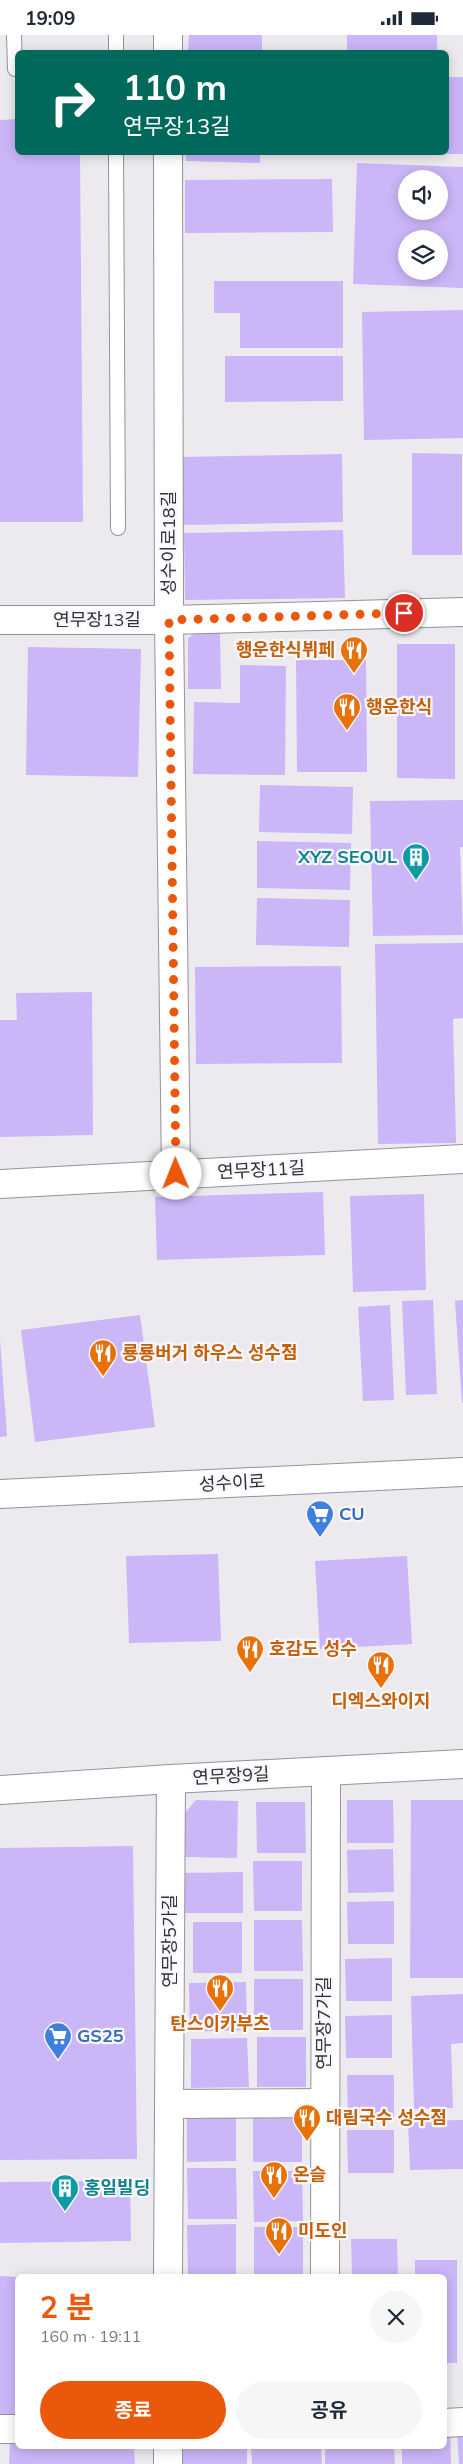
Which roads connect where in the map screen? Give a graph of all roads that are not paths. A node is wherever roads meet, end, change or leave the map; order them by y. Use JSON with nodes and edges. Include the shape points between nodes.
{"nodes":[{"id":1,"x":14,"y":35,"type":"edge"},
{"id":2,"x":116,"y":35,"type":"edge"},
{"id":3,"x":168,"y":35,"type":"edge"},
{"id":4,"x":116,"y":50,"type":"edge"},
{"id":5,"x":168,"y":50,"type":"edge"},
{"id":6,"x":14,"y":69,"type":"dead end"},
{"id":7,"x":116,"y":155,"type":"edge"},
{"id":8,"x":168,"y":155,"type":"edge"},
{"id":9,"x":118,"y":528,"type":"dead end"},
{"id":10,"x":463,"y":612,"type":"edge"},
{"id":11,"x":0,"y":620,"type":"edge"},
{"id":12,"x":169,"y":620,"type":"junction"},
{"id":13,"x":463,"y":1159,"type":"edge"},
{"id":14,"x":176,"y":1174,"type":"junction"},
{"id":15,"x":0,"y":1184,"type":"edge"},
{"id":16,"x":463,"y":1472,"type":"edge"},
{"id":17,"x":0,"y":1494,"type":"edge"},
{"id":18,"x":463,"y":1764,"type":"edge"},
{"id":19,"x":326,"y":1771,"type":"junction"},
{"id":20,"x":170,"y":1779,"type":"junction"},
{"id":21,"x":0,"y":1791,"type":"edge"},
{"id":22,"x":324,"y":2103,"type":"junction"},
{"id":23,"x":169,"y":2104,"type":"junction"},
{"id":24,"x":168,"y":2274,"type":"edge"},
{"id":25,"x":325,"y":2274,"type":"edge"},
{"id":26,"x":463,"y":2422,"type":"edge"},
{"id":27,"x":447,"y":2423,"type":"edge"},
{"id":28,"x":0,"y":2429,"type":"edge"},
{"id":29,"x":15,"y":2429,"type":"edge"},
{"id":30,"x":168,"y":2449,"type":"edge"},
{"id":31,"x":168,"y":2464,"type":"edge"}],
"edges":[{"from":1,"to":6,"type":"lane"},
{"from":2,"to":4,"type":"lane"},
{"from":3,"to":5,"type":"street"},
{"from":7,"to":9,"type":"lane"},
{"from":8,"to":12,"type":"street","name":"성수이로18길"},
{"from":10,"to":12,"type":"street","name":"연무장13길"},
{"from":11,"to":12,"type":"street","name":"연무장13길"},
{"from":12,"to":14,"type":"street","name":"성수이로18길"},
{"from":13,"to":14,"type":"street","name":"연무장11길"},
{"from":14,"to":15,"type":"street","name":"연무장11길"},
{"from":16,"to":17,"type":"street","name":"성수이로"},
{"from":18,"to":19,"type":"street","name":"연무장9길"},
{"from":19,"to":20,"type":"street","name":"연무장9길"},
{"from":19,"to":22,"type":"street","name":"연무장7가길"},
{"from":20,"to":21,"type":"street","name":"연무장9길"},
{"from":20,"to":23,"type":"street","name":"연무장5가길"},
{"from":22,"to":23,"type":"street"},
{"from":22,"to":25,"type":"street","name":"연무장7가길"},
{"from":23,"to":24,"type":"street","name":"연무장5가길"},
{"from":26,"to":27,"type":"street"},
{"from":28,"to":29,"type":"street"},
{"from":30,"to":31,"type":"street"}]}
